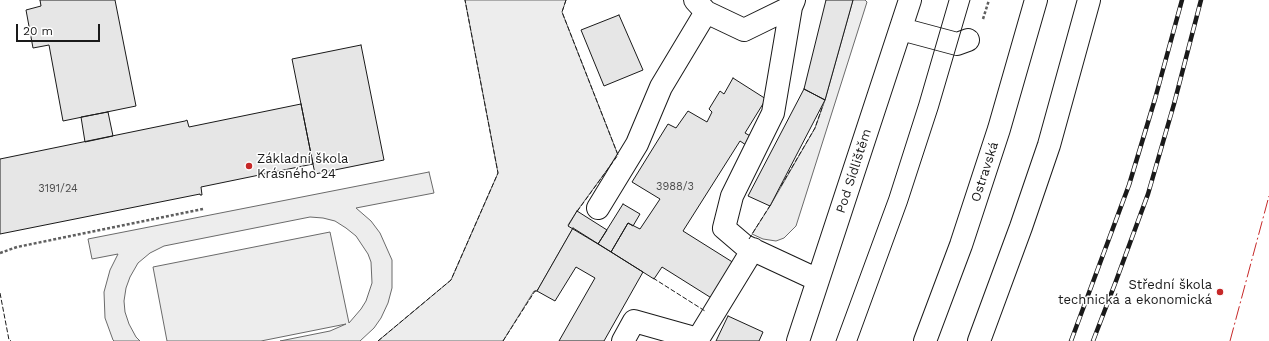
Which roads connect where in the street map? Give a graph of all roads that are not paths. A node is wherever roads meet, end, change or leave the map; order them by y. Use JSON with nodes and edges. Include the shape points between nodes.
{"nodes":[{"id":1,"x":910,"y":0,"type":"edge"},
{"id":2,"x":1036,"y":0,"type":"edge"},
{"id":3,"x":1089,"y":0,"type":"edge"},
{"id":4,"x":793,"y":3,"type":"edge"},
{"id":5,"x":700,"y":6,"type":"edge"},
{"id":6,"x":901,"y":30,"type":"junction"},
{"id":7,"x":968,"y":40,"type":"dead end"},
{"id":8,"x":598,"y":208,"type":"dead end"},
{"id":9,"x":753,"y":249,"type":"junction"},
{"id":10,"x":818,"y":280,"type":"junction"},
{"id":11,"x":623,"y":341,"type":"edge"},
{"id":12,"x":798,"y":341,"type":"edge"},
{"id":13,"x":925,"y":341,"type":"edge"},
{"id":14,"x":979,"y":341,"type":"edge"}],
"edges":[{"from":1,"to":6,"type":"main road","name":"Pod Sídlištěm"},
{"from":2,"to":13,"type":"main road","name":"Ostravská","via":[[999,129],[961,245]]},
{"from":3,"to":14,"type":"main road","via":[[1049,145]]},
{"from":4,"to":5,"type":"main road","via":[[744,30]]},
{"from":4,"to":9,"type":"main road","via":[[773,113],[732,196],[724,228],[745,246]]},
{"from":5,"to":8,"type":"main road","via":[[636,144]]},
{"from":6,"to":7,"type":"main road","via":[[957,44]]},
{"from":6,"to":10,"type":"main road","name":"Pod Sídlištěm"},
{"from":9,"to":10,"type":"main road"},
{"from":9,"to":11,"type":"main road","via":[[698,339],[634,321]]},
{"from":10,"to":12,"type":"main road","name":"Pod Sídlištěm"}]}
